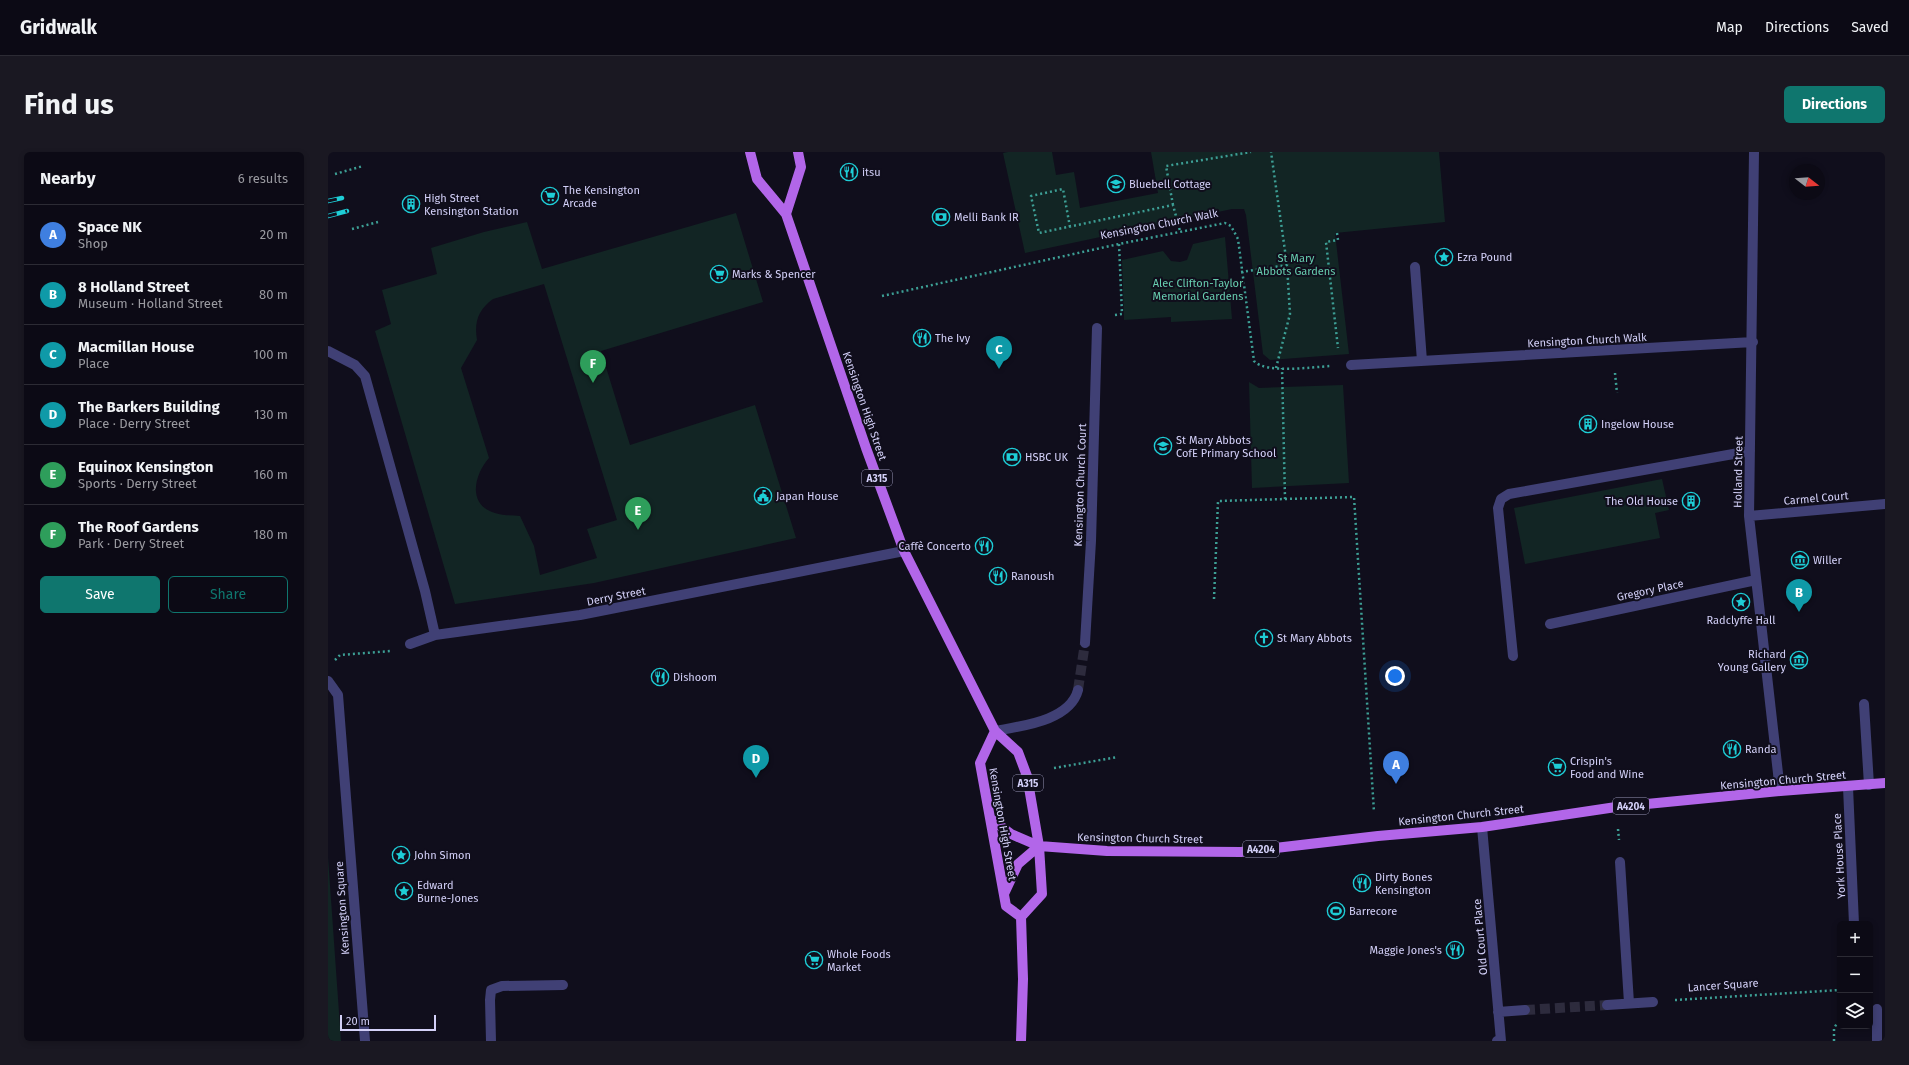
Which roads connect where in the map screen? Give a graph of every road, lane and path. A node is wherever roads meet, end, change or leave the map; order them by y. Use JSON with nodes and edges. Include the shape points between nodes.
{"nodes":[{"id":1,"x":750,"y":152,"type":"edge"},
{"id":2,"x":798,"y":152,"type":"edge"},
{"id":3,"x":1251,"y":152,"type":"edge"},
{"id":4,"x":1271,"y":152,"type":"edge"},
{"id":5,"x":1754,"y":152,"type":"edge"},
{"id":6,"x":363,"y":166,"type":"dead end"},
{"id":7,"x":335,"y":174,"type":"dead end"},
{"id":8,"x":1173,"y":205,"type":"junction"},
{"id":9,"x":786,"y":214,"type":"junction"},
{"id":10,"x":378,"y":222,"type":"dead end"},
{"id":11,"x":1070,"y":227,"type":"junction"},
{"id":12,"x":352,"y":229,"type":"dead end"},
{"id":13,"x":1180,"y":231,"type":"junction"},
{"id":14,"x":1337,"y":233,"type":"dead end"},
{"id":15,"x":1119,"y":244,"type":"junction"},
{"id":16,"x":1287,"y":265,"type":"junction"},
{"id":17,"x":1415,"y":267,"type":"dead end"},
{"id":18,"x":1242,"y":272,"type":"junction"},
{"id":19,"x":882,"y":296,"type":"dead end"},
{"id":20,"x":1110,"y":316,"type":"dead end"},
{"id":21,"x":1097,"y":328,"type":"dead end"},
{"id":22,"x":1752,"y":342,"type":"junction"},
{"id":23,"x":328,"y":351,"type":"edge"},
{"id":24,"x":1422,"y":361,"type":"junction"},
{"id":25,"x":1345,"y":366,"type":"junction"},
{"id":26,"x":1276,"y":368,"type":"junction"},
{"id":27,"x":1282,"y":368,"type":"junction"},
{"id":28,"x":1750,"y":452,"type":"junction"},
{"id":29,"x":1285,"y":499,"type":"junction"},
{"id":30,"x":1885,"y":504,"type":"edge"},
{"id":31,"x":1749,"y":516,"type":"junction"},
{"id":32,"x":904,"y":551,"type":"junction"},
{"id":33,"x":1756,"y":580,"type":"junction"},
{"id":34,"x":1214,"y":599,"type":"dead end"},
{"id":35,"x":1550,"y":624,"type":"dead end"},
{"id":36,"x":435,"y":635,"type":"junction"},
{"id":37,"x":1085,"y":643,"type":"tunnel mouth"},
{"id":38,"x":410,"y":644,"type":"joint"},
{"id":39,"x":1512,"y":656,"type":"dead end"},
{"id":40,"x":334,"y":661,"type":"dead end"},
{"id":41,"x":328,"y":681,"type":"edge"},
{"id":42,"x":1078,"y":690,"type":"tunnel mouth"},
{"id":43,"x":1864,"y":704,"type":"dead end"},
{"id":44,"x":995,"y":730,"type":"junction"},
{"id":45,"x":1118,"y":757,"type":"dead end"},
{"id":46,"x":1054,"y":768,"type":"dead end"},
{"id":47,"x":1885,"y":784,"type":"edge"},
{"id":48,"x":1868,"y":785,"type":"junction"},
{"id":49,"x":1848,"y":786,"type":"junction"},
{"id":50,"x":1780,"y":791,"type":"junction"},
{"id":51,"x":1616,"y":807,"type":"junction"},
{"id":52,"x":1374,"y":812,"type":"dead end"},
{"id":53,"x":991,"y":819,"type":"junction"},
{"id":54,"x":1482,"y":827,"type":"junction"},
{"id":55,"x":1039,"y":846,"type":"junction"},
{"id":56,"x":1620,"y":862,"type":"joint"},
{"id":57,"x":1004,"y":894,"type":"junction"},
{"id":58,"x":1021,"y":917,"type":"junction"},
{"id":59,"x":1854,"y":921,"type":"edge"},
{"id":60,"x":562,"y":985,"type":"dead end"},
{"id":61,"x":1837,"y":990,"type":"edge"},
{"id":62,"x":1653,"y":1002,"type":"joint"},
{"id":63,"x":1629,"y":1003,"type":"junction"},
{"id":64,"x":1608,"y":1005,"type":"tunnel mouth"},
{"id":65,"x":1877,"y":1008,"type":"edge"},
{"id":66,"x":1525,"y":1010,"type":"tunnel mouth"},
{"id":67,"x":1498,"y":1012,"type":"junction"},
{"id":68,"x":1837,"y":1024,"type":"edge"},
{"id":69,"x":364,"y":1041,"type":"edge"},
{"id":70,"x":491,"y":1041,"type":"edge"},
{"id":71,"x":1021,"y":1041,"type":"edge"},
{"id":72,"x":1497,"y":1041,"type":"edge"},
{"id":73,"x":1834,"y":1041,"type":"edge"},
{"id":74,"x":1877,"y":1041,"type":"edge"}],
"edges":[{"from":1,"to":9,"type":"main road","name":"Kensington High Street","number":"A315","via":[[757,179]]},
{"from":2,"to":9,"type":"main road","via":[[801,167]]},
{"from":3,"to":8,"type":"path","via":[[1166,166]]},
{"from":4,"to":16,"type":"path"},
{"from":5,"to":22,"type":"street","name":"Holland Street"},
{"from":6,"to":7,"type":"path"},
{"from":8,"to":11,"type":"path"},
{"from":8,"to":13,"type":"path"},
{"from":9,"to":32,"type":"main road","name":"Kensington High Street","number":"A315"},
{"from":10,"to":12,"type":"path"},
{"from":11,"to":11,"type":"path","via":[[1039,233],[1031,196],[1063,189]]},
{"from":13,"to":15,"type":"path","name":"Kensington Church Walk"},
{"from":13,"to":18,"type":"path","name":"Kensington Church Walk","via":[[1220,223],[1231,226],[1238,239]]},
{"from":14,"to":25,"type":"path","via":[[1338,240],[1326,242]]},
{"from":15,"to":19,"type":"path","name":"Kensington Church Walk"},
{"from":15,"to":20,"type":"path","via":[[1122,314]]},
{"from":16,"to":18,"type":"path"},
{"from":16,"to":26,"type":"path","via":[[1290,314]]},
{"from":17,"to":24,"type":"street"},
{"from":18,"to":26,"type":"path","name":"Kensington Church Walk","via":[[1254,361],[1262,368]]},
{"from":21,"to":37,"type":"street","name":"Kensington Church Court","via":[[1091,541]]},
{"from":22,"to":24,"type":"street","name":"Kensington Church Walk"},
{"from":22,"to":28,"type":"street","name":"Holland Street"},
{"from":23,"to":36,"type":"street","via":[[355,365],[365,376]]},
{"from":24,"to":25,"type":"street","name":"Kensington Church Walk"},
{"from":25,"to":27,"type":"path","name":"Kensington Church Walk"},
{"from":26,"to":27,"type":"path","name":"Kensington Church Walk"},
{"from":27,"to":29,"type":"path"},
{"from":28,"to":31,"type":"street","name":"Holland Street"},
{"from":28,"to":39,"type":"street","via":[[1509,494],[1501,499],[1498,508]]},
{"from":29,"to":34,"type":"path","via":[[1218,501]]},
{"from":29,"to":52,"type":"path","via":[[1354,497]]},
{"from":30,"to":31,"type":"street","name":"Carmel Court"},
{"from":31,"to":33,"type":"street","name":"Holland Street"},
{"from":32,"to":36,"type":"street","name":"Derry Street","via":[[580,615]]},
{"from":32,"to":44,"type":"main road","name":"Kensington High Street","number":"A315"},
{"from":33,"to":35,"type":"street","name":"Gregory Place"},
{"from":33,"to":50,"type":"street","name":"Holland Street"},
{"from":36,"to":38,"type":"street","name":"Derry Street"},
{"from":38,"to":40,"type":"path","via":[[382,653],[340,654]]},
{"from":41,"to":69,"type":"street","name":"Kensington Square","via":[[338,695]]},
{"from":42,"to":44,"type":"street","via":[[1075,700],[1061,713],[1034,723]]},
{"from":43,"to":48,"type":"street"},
{"from":44,"to":53,"type":"main road","name":"Kensington High Street","via":[[980,763]]},
{"from":44,"to":55,"type":"main road","name":"Kensington High Street","number":"A315","via":[[1018,752],[1027,776]]},
{"from":45,"to":46,"type":"path"},
{"from":47,"to":48,"type":"main road","name":"Kensington Church Street","number":"A4204"},
{"from":48,"to":49,"type":"main road","name":"Kensington Church Street","number":"A4204"},
{"from":49,"to":50,"type":"main road","name":"Kensington Church Street","number":"A4204"},
{"from":49,"to":59,"type":"street","name":"York House Place"},
{"from":50,"to":51,"type":"main road","name":"Kensington Church Street","number":"A4204"},
{"from":51,"to":54,"type":"main road","name":"Kensington Church Street","number":"A4204"},
{"from":51,"to":56,"type":"path"},
{"from":53,"to":55,"type":"main road","number":"A4204","via":[[1011,834]]},
{"from":53,"to":57,"type":"main road","name":"Kensington High Street"},
{"from":54,"to":55,"type":"main road","name":"Kensington Church Street","number":"A4204","via":[[1241,852],[1107,851]]},
{"from":54,"to":67,"type":"street","name":"Old Court Place"},
{"from":55,"to":57,"type":"main road","via":[[1018,864]]},
{"from":55,"to":58,"type":"main road","name":"Kensington High Street","number":"A315","via":[[1042,894]]},
{"from":56,"to":63,"type":"street"},
{"from":57,"to":58,"type":"main road","name":"Kensington High Street","via":[[1006,906]]},
{"from":58,"to":71,"type":"main road"},
{"from":60,"to":70,"type":"street","via":[[502,986],[491,990]]},
{"from":61,"to":62,"type":"path","name":"Lancer Square"},
{"from":62,"to":63,"type":"street"},
{"from":63,"to":64,"type":"street"},
{"from":65,"to":74,"type":"street"},
{"from":66,"to":67,"type":"street"},
{"from":67,"to":72,"type":"street","name":"Old Court Place","via":[[1501,1041]]},
{"from":68,"to":73,"type":"path","via":[[1834,1028]]}]}
